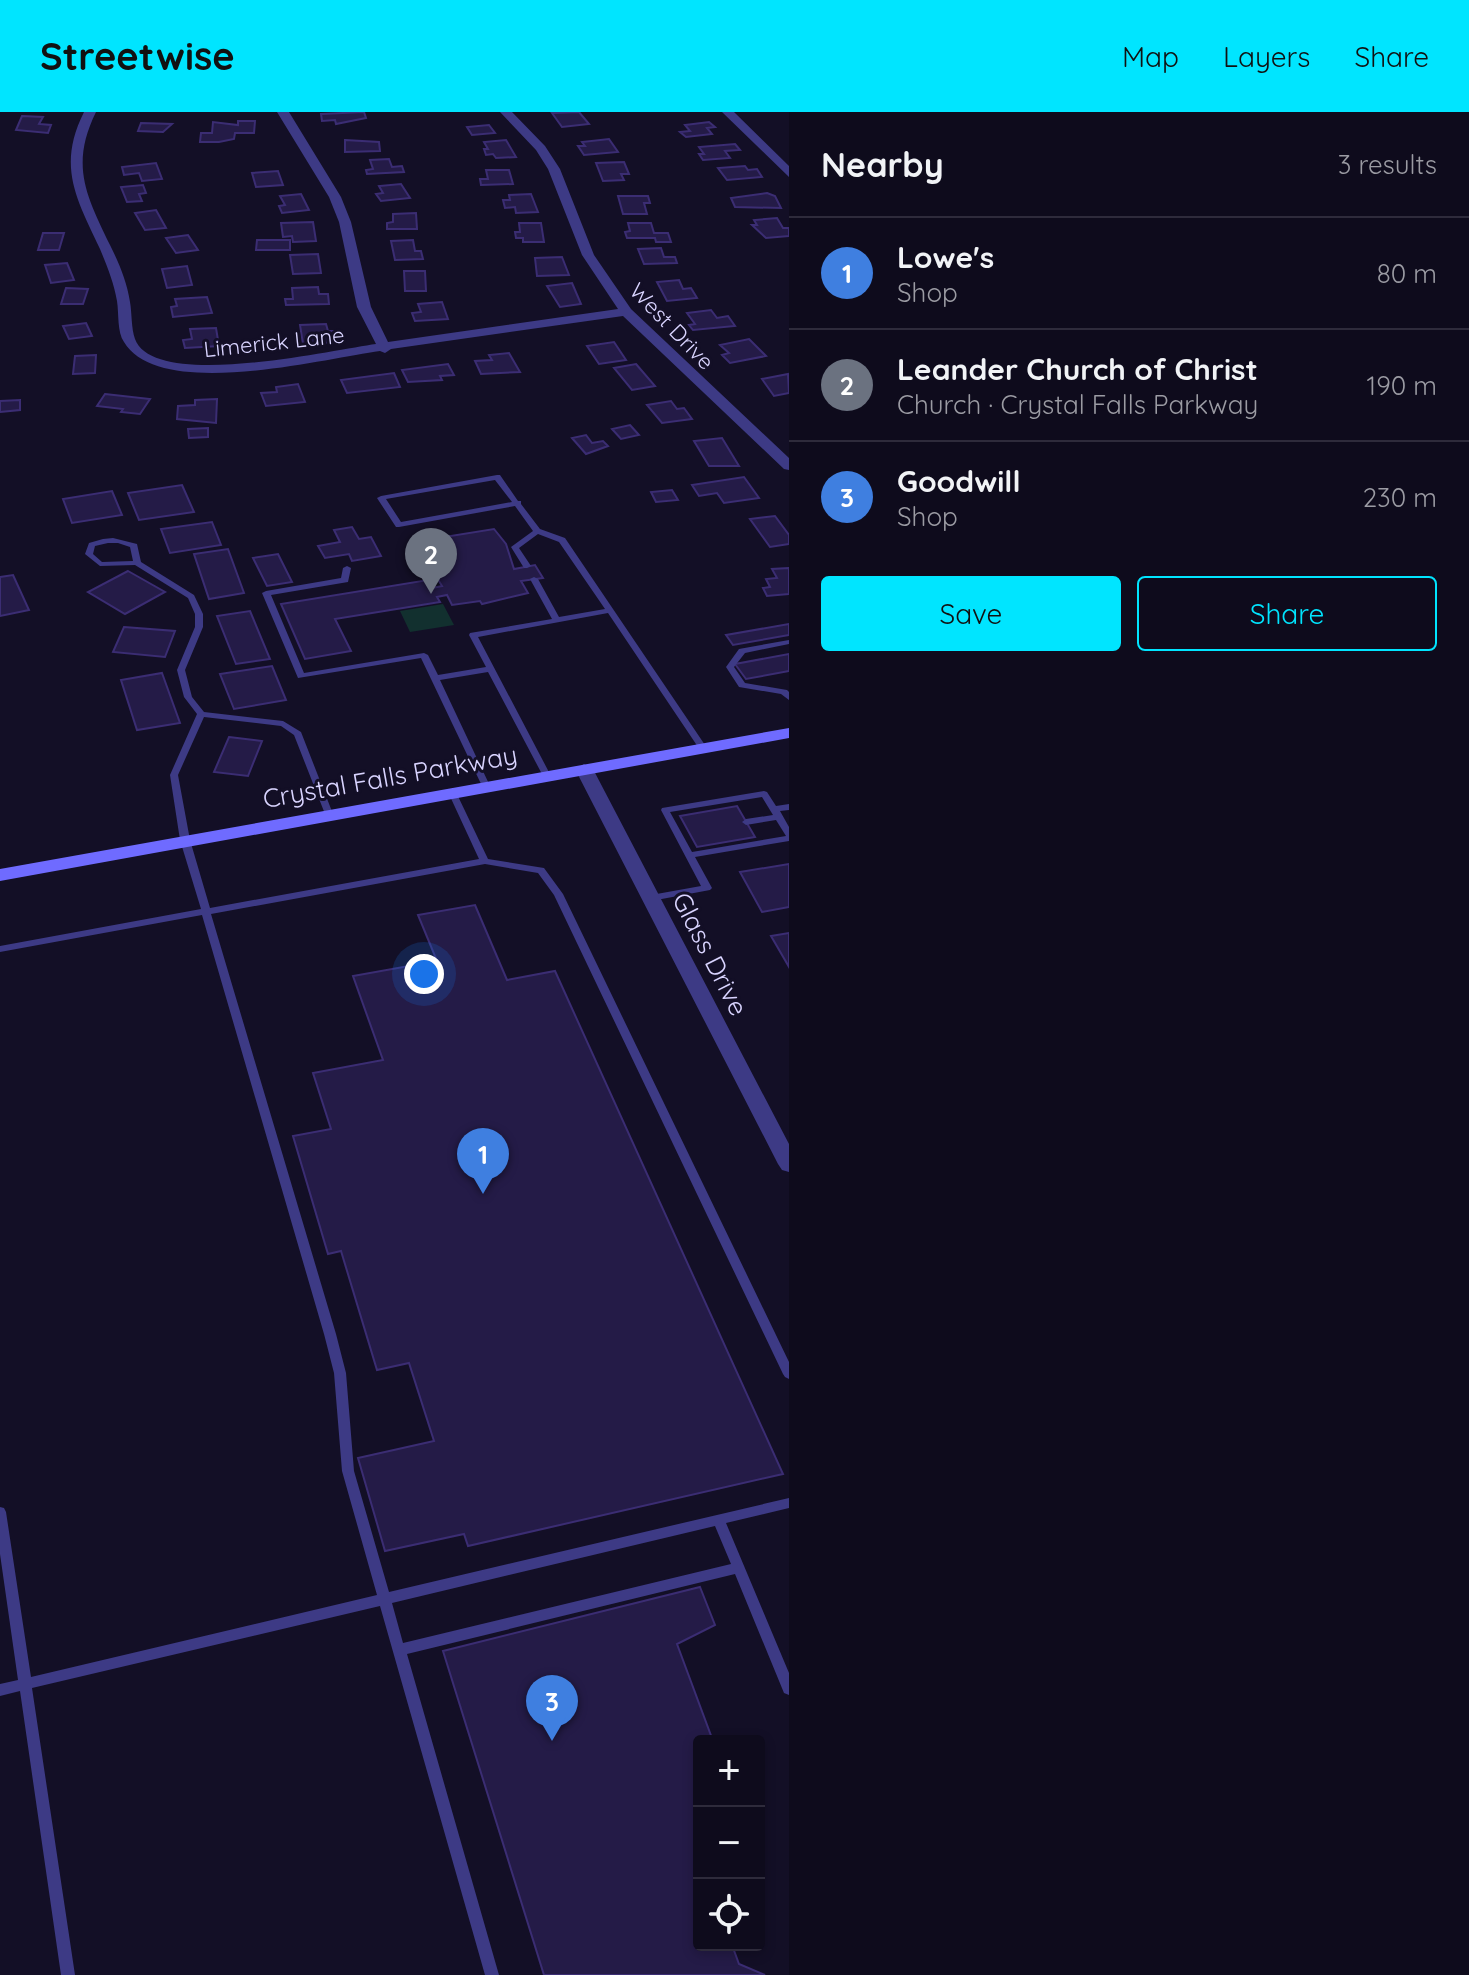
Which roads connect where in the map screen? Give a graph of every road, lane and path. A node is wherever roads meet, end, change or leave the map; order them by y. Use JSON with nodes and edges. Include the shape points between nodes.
{"nodes":[{"id":1,"x":90,"y":112,"type":"edge"},
{"id":2,"x":283,"y":112,"type":"edge"},
{"id":3,"x":506,"y":112,"type":"edge"},
{"id":4,"x":728,"y":112,"type":"edge"},
{"id":5,"x":789,"y":173,"type":"edge"},
{"id":6,"x":626,"y":312,"type":"junction"},
{"id":7,"x":385,"y":349,"type":"junction"},
{"id":8,"x":789,"y":466,"type":"edge"},
{"id":9,"x":518,"y":503,"type":"junction"},
{"id":10,"x":537,"y":531,"type":"junction"},
{"id":11,"x":137,"y":563,"type":"junction"},
{"id":12,"x":527,"y":566,"type":"dead end"},
{"id":13,"x":347,"y":568,"type":"dead end"},
{"id":14,"x":534,"y":579,"type":"dead end"},
{"id":15,"x":608,"y":611,"type":"junction"},
{"id":16,"x":557,"y":620,"type":"junction"},
{"id":17,"x":789,"y":642,"type":"edge"},
{"id":18,"x":491,"y":669,"type":"junction"},
{"id":19,"x":436,"y":678,"type":"junction"},
{"id":20,"x":789,"y":697,"type":"edge"},
{"id":21,"x":201,"y":714,"type":"junction"},
{"id":22,"x":789,"y":733,"type":"edge"},
{"id":23,"x":703,"y":748,"type":"junction"},
{"id":24,"x":584,"y":769,"type":"junction"},
{"id":25,"x":547,"y":776,"type":"junction"},
{"id":26,"x":486,"y":786,"type":"junction"},
{"id":27,"x":452,"y":792,"type":"junction"},
{"id":28,"x":789,"y":807,"type":"edge"},
{"id":29,"x":776,"y":813,"type":"junction"},
{"id":30,"x":329,"y":814,"type":"junction"},
{"id":31,"x":746,"y":822,"type":"dead end"},
{"id":32,"x":689,"y":831,"type":"dead end"},
{"id":33,"x":678,"y":833,"type":"junction"},
{"id":34,"x":789,"y":836,"type":"edge"},
{"id":35,"x":185,"y":840,"type":"junction"},
{"id":36,"x":689,"y":855,"type":"junction"},
{"id":37,"x":485,"y":861,"type":"junction"},
{"id":38,"x":0,"y":875,"type":"edge"},
{"id":39,"x":651,"y":898,"type":"junction"},
{"id":40,"x":204,"y":913,"type":"junction"},
{"id":41,"x":0,"y":949,"type":"edge"},
{"id":42,"x":789,"y":1164,"type":"edge"},
{"id":43,"x":789,"y":1374,"type":"edge"},
{"id":44,"x":789,"y":1503,"type":"edge"},
{"id":45,"x":0,"y":1512,"type":"edge"},
{"id":46,"x":719,"y":1521,"type":"junction"},
{"id":47,"x":738,"y":1568,"type":"junction"},
{"id":48,"x":6,"y":1592,"type":"edge"},
{"id":49,"x":383,"y":1600,"type":"junction"},
{"id":50,"x":398,"y":1650,"type":"junction"},
{"id":51,"x":25,"y":1684,"type":"junction"},
{"id":52,"x":789,"y":1689,"type":"edge"},
{"id":53,"x":0,"y":1690,"type":"edge"},
{"id":54,"x":68,"y":1975,"type":"edge"},
{"id":55,"x":492,"y":1975,"type":"edge"}],
"edges":[{"from":1,"to":7,"type":"street","name":"Limerick Lane","via":[[74,147],[73,169],[119,279],[128,339],[142,356],[167,366],[218,370]]},
{"from":2,"to":7,"type":"street","via":[[335,197],[364,307]]},
{"from":3,"to":6,"type":"street","name":"West Drive","via":[[554,169],[588,255]]},
{"from":4,"to":5,"type":"street"},
{"from":6,"to":7,"type":"street","name":"Limerick Lane"},
{"from":6,"to":8,"type":"street","name":"West Drive"},
{"from":9,"to":9,"type":"lane","via":[[497,477],[381,498],[399,525]]},
{"from":9,"to":10,"type":"lane"},
{"from":10,"to":12,"type":"lane","via":[[515,547]]},
{"from":10,"to":15,"type":"lane","via":[[562,540]]},
{"from":11,"to":11,"type":"lane","via":[[100,564],[89,554],[92,545],[104,540],[121,541],[134,546]]},
{"from":11,"to":21,"type":"lane","via":[[191,597],[199,614],[181,670],[188,697]]},
{"from":13,"to":19,"type":"lane","via":[[345,580],[266,593],[301,676],[424,655]]},
{"from":14,"to":16,"type":"lane"},
{"from":15,"to":16,"type":"lane"},
{"from":15,"to":23,"type":"lane"},
{"from":16,"to":18,"type":"lane","via":[[473,635]]},
{"from":17,"to":20,"type":"lane","via":[[742,651],[730,667],[742,685]]},
{"from":18,"to":19,"type":"lane"},
{"from":18,"to":25,"type":"lane"},
{"from":19,"to":26,"type":"lane"},
{"from":21,"to":30,"type":"lane","via":[[283,724],[298,734]]},
{"from":21,"to":35,"type":"lane","via":[[174,775]]},
{"from":22,"to":23,"type":"main road","name":"Crystal Falls Parkway"},
{"from":23,"to":24,"type":"main road","name":"Crystal Falls Parkway"},
{"from":24,"to":25,"type":"main road","name":"Crystal Falls Parkway"},
{"from":24,"to":39,"type":"street","name":"Glass Drive"},
{"from":25,"to":26,"type":"main road","name":"Crystal Falls Parkway"},
{"from":26,"to":27,"type":"main road","name":"Crystal Falls Parkway"},
{"from":27,"to":30,"type":"main road","name":"Crystal Falls Parkway"},
{"from":27,"to":37,"type":"lane"},
{"from":28,"to":29,"type":"lane"},
{"from":29,"to":31,"type":"lane"},
{"from":29,"to":33,"type":"lane","via":[[764,794],[665,810]]},
{"from":29,"to":34,"type":"lane"},
{"from":30,"to":35,"type":"main road","name":"Crystal Falls Parkway"},
{"from":32,"to":33,"type":"lane"},
{"from":33,"to":36,"type":"lane"},
{"from":34,"to":36,"type":"lane"},
{"from":35,"to":38,"type":"main road","name":"Crystal Falls Parkway"},
{"from":35,"to":40,"type":"lane"},
{"from":36,"to":39,"type":"lane","via":[[707,888]]},
{"from":37,"to":40,"type":"lane"},
{"from":37,"to":43,"type":"lane","via":[[541,870],[558,894]]},
{"from":39,"to":42,"type":"street","name":"Glass Drive"},
{"from":40,"to":41,"type":"lane"},
{"from":40,"to":49,"type":"lane","via":[[340,1373],[348,1471]]},
{"from":44,"to":46,"type":"lane"},
{"from":45,"to":48,"type":"lane"},
{"from":46,"to":47,"type":"lane"},
{"from":46,"to":49,"type":"lane"},
{"from":47,"to":50,"type":"lane"},
{"from":47,"to":52,"type":"lane"},
{"from":48,"to":51,"type":"lane"},
{"from":49,"to":50,"type":"lane"},
{"from":49,"to":51,"type":"lane"},
{"from":50,"to":55,"type":"lane"},
{"from":51,"to":53,"type":"lane"},
{"from":51,"to":54,"type":"lane"}]}
